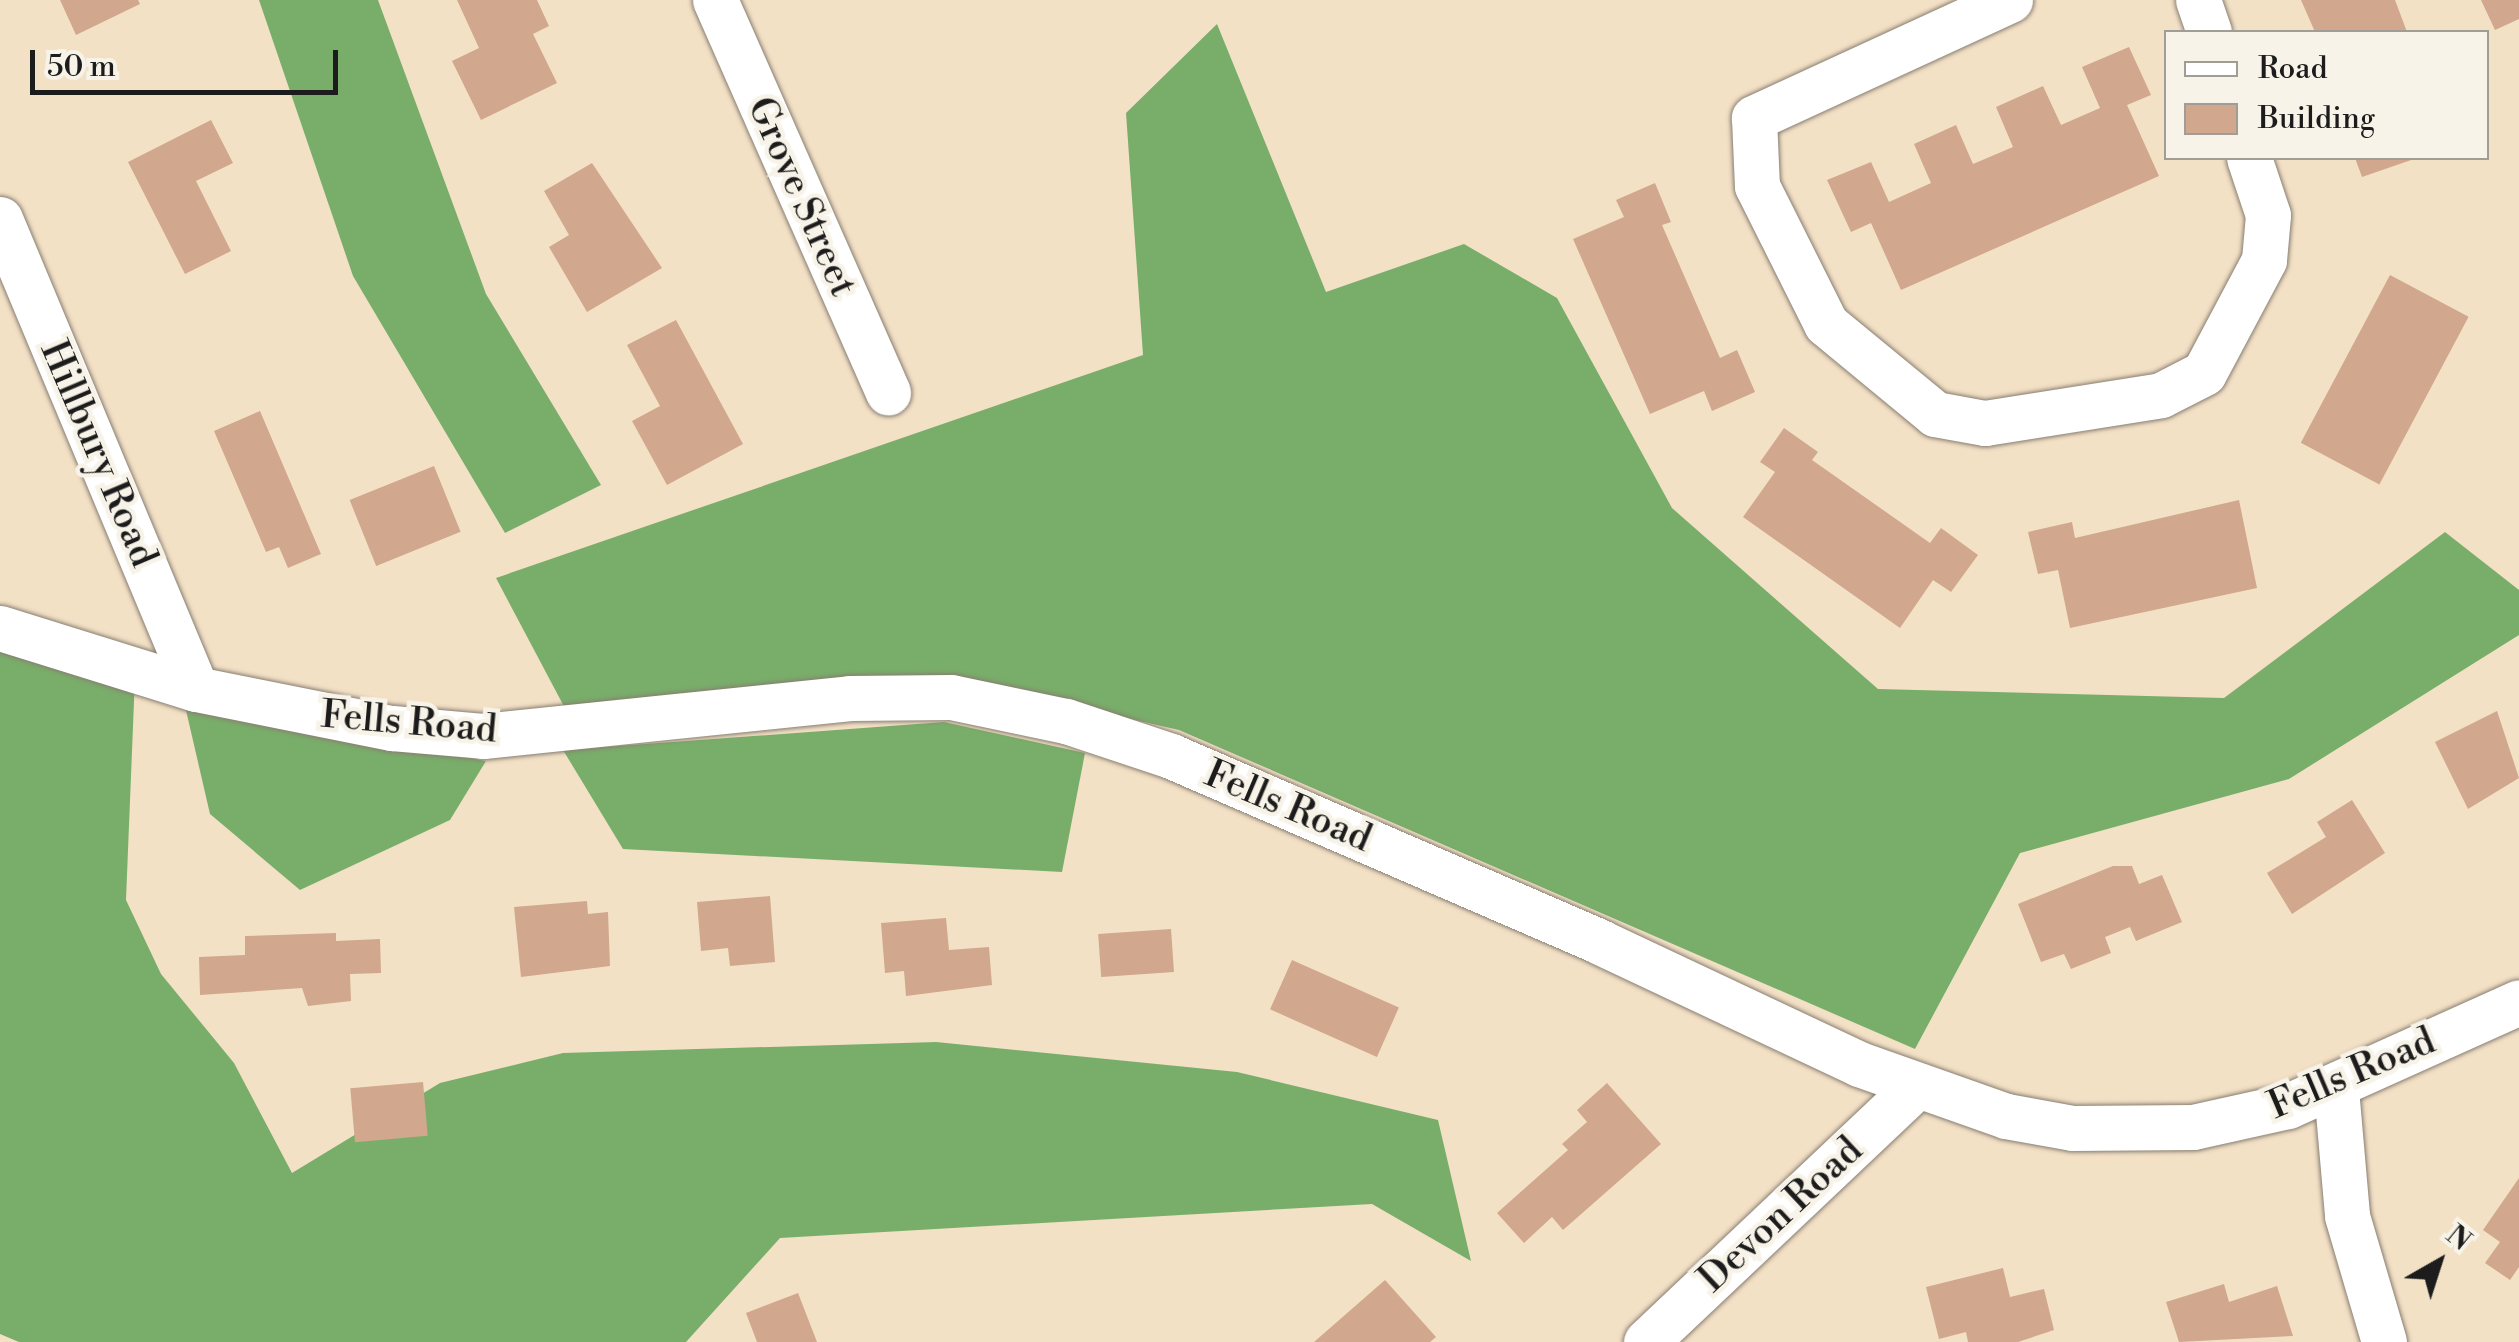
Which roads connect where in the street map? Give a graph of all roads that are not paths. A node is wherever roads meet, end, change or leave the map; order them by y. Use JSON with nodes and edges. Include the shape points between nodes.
{"nodes":[{"id":1,"x":715,"y":0,"type":"edge"},
{"id":2,"x":2010,"y":0,"type":"edge"},
{"id":3,"x":2198,"y":0,"type":"edge"},
{"id":4,"x":2208,"y":30,"type":"edge"},
{"id":5,"x":2250,"y":160,"type":"edge"},
{"id":6,"x":0,"y":219,"type":"edge"},
{"id":7,"x":888,"y":393,"type":"dead end"},
{"id":8,"x":0,"y":628,"type":"edge"},
{"id":9,"x":196,"y":688,"type":"junction"},
{"id":10,"x":2519,"y":1002,"type":"edge"},
{"id":11,"x":1916,"y":1087,"type":"junction"},
{"id":12,"x":2336,"y":1089,"type":"junction"},
{"id":13,"x":1646,"y":1342,"type":"edge"},
{"id":14,"x":2384,"y":1342,"type":"edge"}],
"edges":[{"from":1,"to":7,"type":"street","name":"Grove Street"},
{"from":2,"to":5,"type":"street","via":[[1754,118],[1757,186],[1826,324],[1935,414],[1985,422],[2161,395],[2204,373],[2264,260],[2268,215]]},
{"from":3,"to":4,"type":"street"},
{"from":6,"to":9,"type":"street","name":"Hillbury Road"},
{"from":8,"to":9,"type":"street","name":"Fells Road"},
{"from":9,"to":11,"type":"street","name":"Fells Road","via":[[392,728],[483,736],[850,698],[951,698],[1066,721],[1207,772]]},
{"from":10,"to":12,"type":"street","name":"Fells Road"},
{"from":11,"to":12,"type":"street","name":"Fells Road","via":[[2006,1116],[2133,1131],[2248,1117]]},
{"from":11,"to":13,"type":"street","name":"Devon Road"},
{"from":12,"to":14,"type":"street","via":[[2347,1216]]}]}
